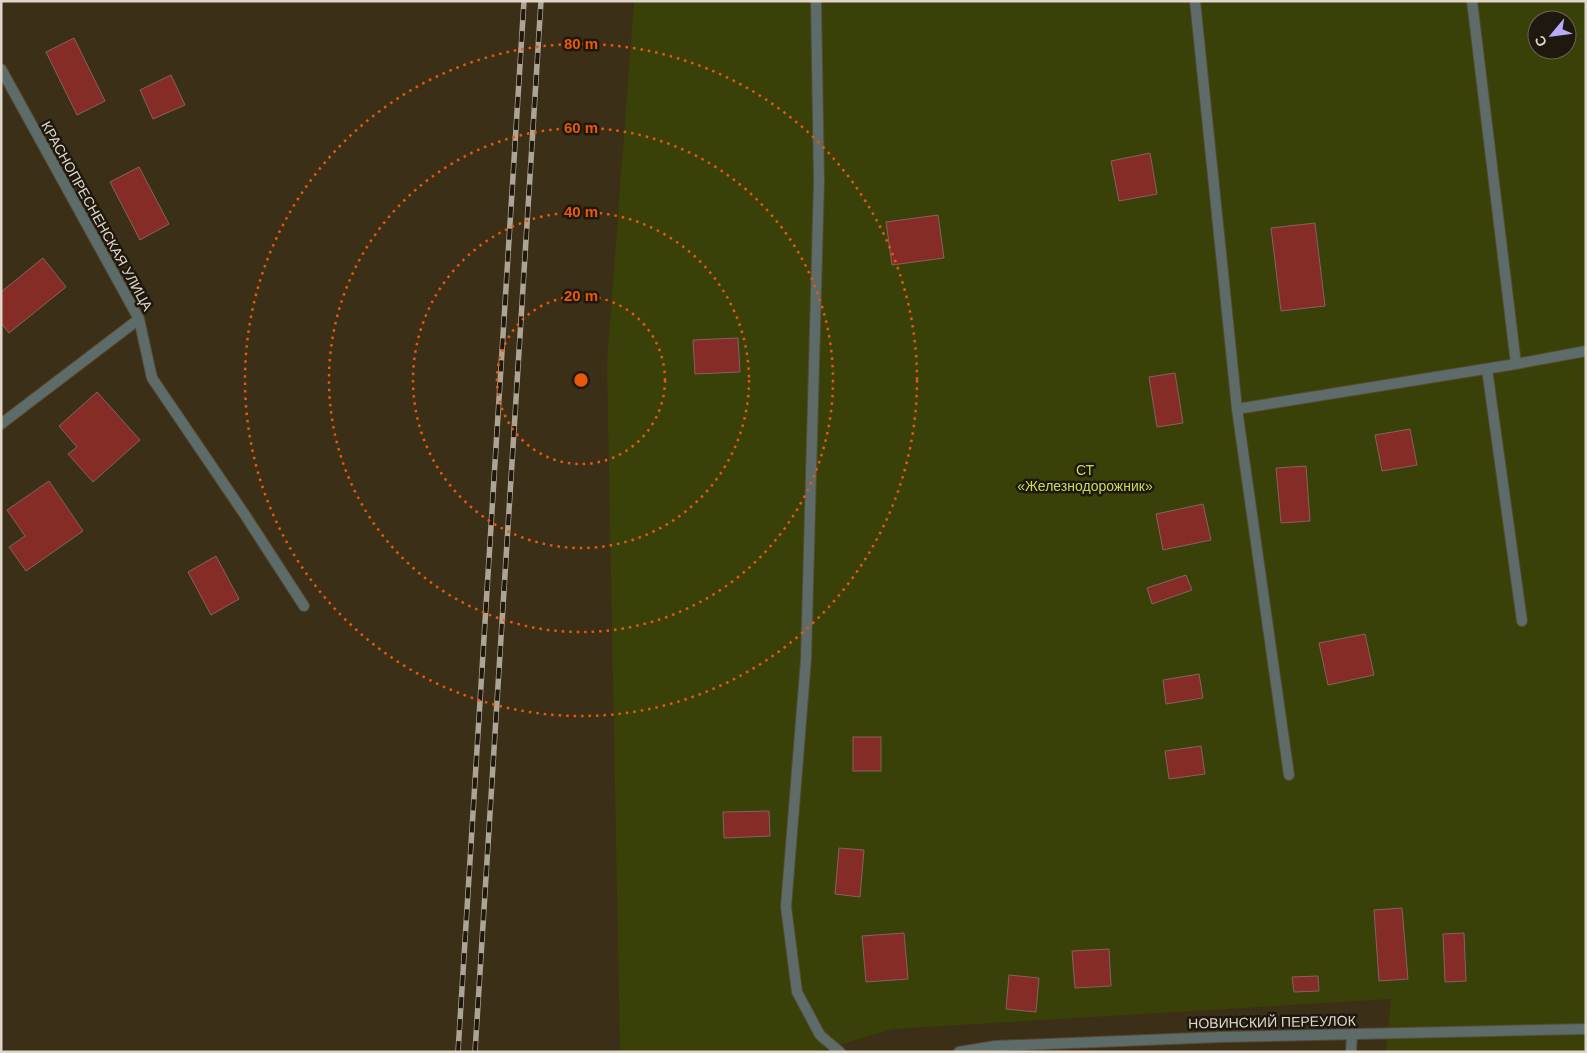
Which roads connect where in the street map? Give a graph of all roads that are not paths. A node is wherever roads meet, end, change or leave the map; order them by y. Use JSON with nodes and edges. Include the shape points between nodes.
{"nodes":[{"id":1,"x":816,"y":1,"type":"edge"},
{"id":2,"x":1195,"y":1,"type":"edge"},
{"id":3,"x":1472,"y":1,"type":"edge"},
{"id":4,"x":1,"y":69,"type":"edge"},
{"id":5,"x":139,"y":319,"type":"junction"},
{"id":6,"x":1586,"y":351,"type":"edge"},
{"id":7,"x":1516,"y":364,"type":"junction"},
{"id":8,"x":1486,"y":368,"type":"junction"},
{"id":9,"x":1237,"y":409,"type":"junction"},
{"id":10,"x":1,"y":424,"type":"edge"},
{"id":11,"x":304,"y":606,"type":"dead end"},
{"id":12,"x":1522,"y":621,"type":"dead end"},
{"id":13,"x":1289,"y":775,"type":"dead end"},
{"id":14,"x":1586,"y":1029,"type":"edge"},
{"id":15,"x":1352,"y":1034,"type":"junction"},
{"id":16,"x":840,"y":1052,"type":"edge"},
{"id":17,"x":959,"y":1052,"type":"edge"},
{"id":18,"x":1351,"y":1052,"type":"edge"}],
"edges":[{"from":1,"to":16,"type":"street","via":[[819,181],[806,659],[786,907],[796,992],[820,1035]]},
{"from":2,"to":9,"type":"street"},
{"from":3,"to":7,"type":"street"},
{"from":4,"to":5,"type":"street","name":"КРАСНОПРЕСНЕНСКАЯ УЛИЦА"},
{"from":5,"to":10,"type":"street"},
{"from":5,"to":11,"type":"street","name":"КРАСНОПРЕСНЕНСКАЯ УЛИЦА","via":[[152,378]]},
{"from":6,"to":7,"type":"street"},
{"from":7,"to":8,"type":"street"},
{"from":8,"to":9,"type":"street"},
{"from":8,"to":12,"type":"street"},
{"from":9,"to":13,"type":"street"},
{"from":14,"to":15,"type":"street","name":"НОВИНСКИЙ ПЕРЕУЛОК"},
{"from":15,"to":17,"type":"street","name":"НОВИНСКИЙ ПЕРЕУЛОК","via":[[995,1046]]},
{"from":15,"to":18,"type":"street"}]}
